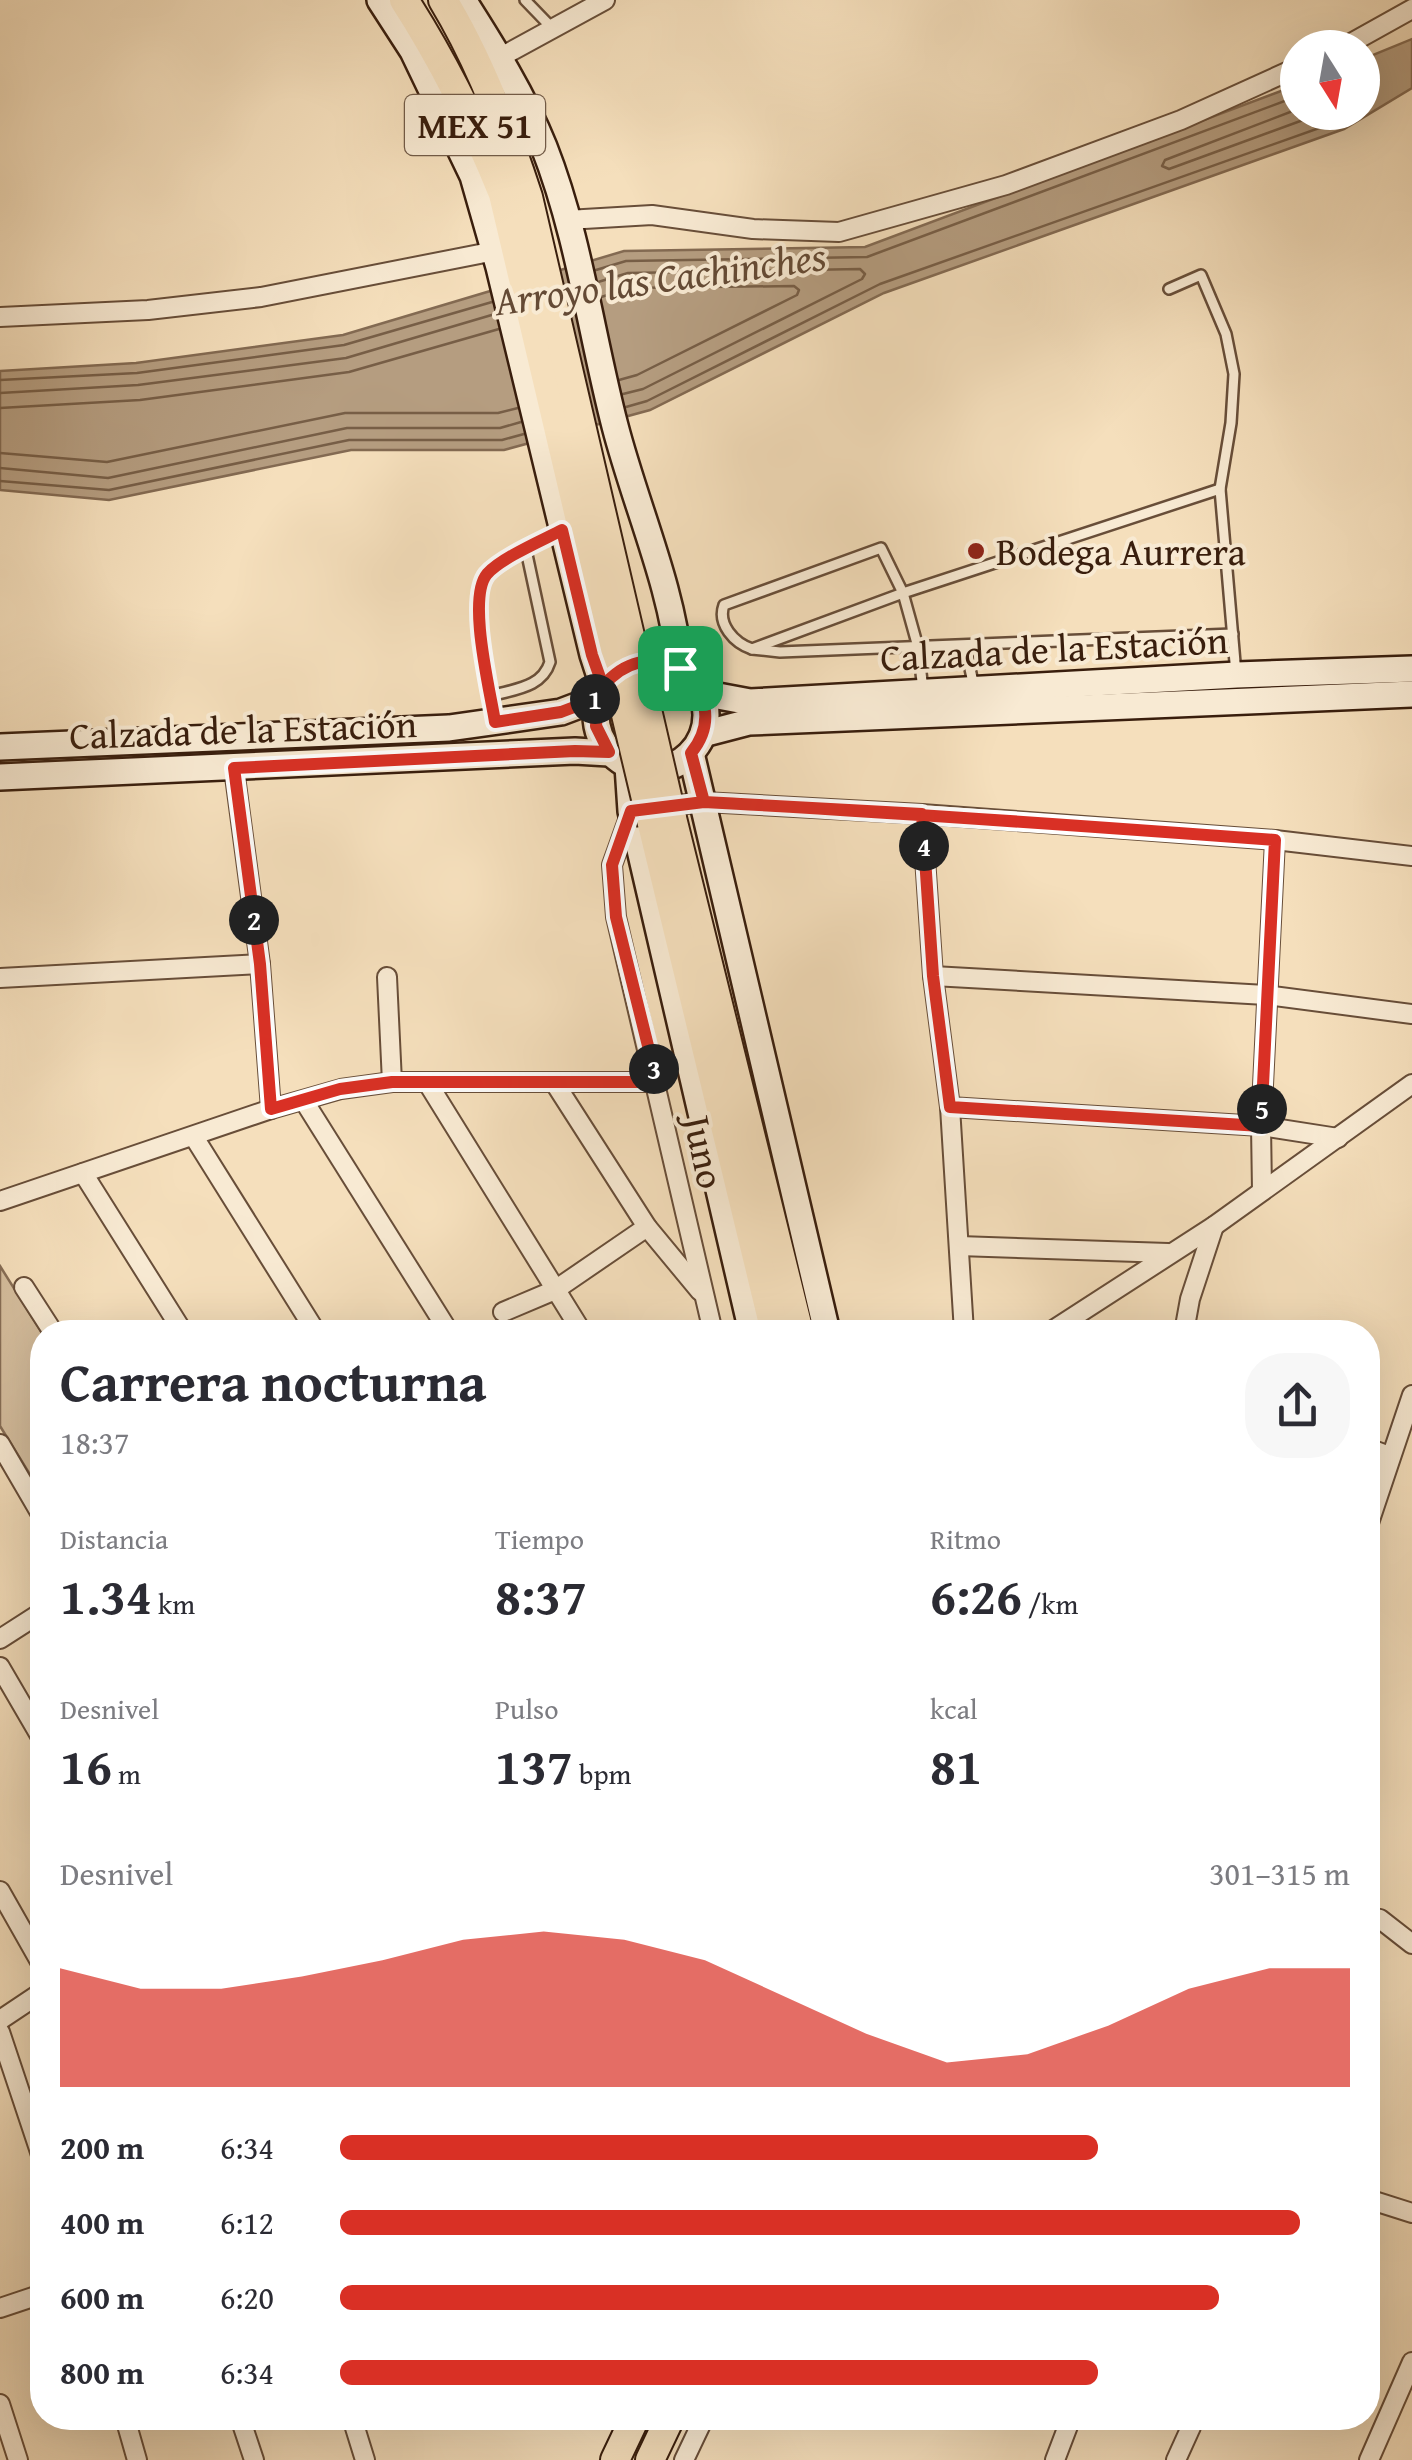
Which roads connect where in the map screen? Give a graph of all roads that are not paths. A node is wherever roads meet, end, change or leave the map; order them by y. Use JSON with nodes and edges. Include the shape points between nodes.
{"nodes":[{"id":1,"x":380,"y":0,"type":"edge"},
{"id":2,"x":404,"y":0,"type":"edge"},
{"id":3,"x":443,"y":0,"type":"edge"},
{"id":4,"x":464,"y":0,"type":"edge"},
{"id":5,"x":526,"y":0,"type":"edge"},
{"id":6,"x":605,"y":0,"type":"edge"},
{"id":7,"x":1412,"y":10,"type":"edge"},
{"id":8,"x":553,"y":29,"type":"junction"},
{"id":9,"x":1375,"y":30,"type":"edge"},
{"id":10,"x":499,"y":58,"type":"junction"},
{"id":11,"x":1280,"y":76,"type":"edge"},
{"id":12,"x":567,"y":220,"type":"junction"},
{"id":13,"x":514,"y":258,"type":"junction"},
{"id":14,"x":1168,"y":290,"type":"dead end"},
{"id":15,"x":0,"y":317,"type":"edge"},
{"id":16,"x":561,"y":439,"type":"junction"},
{"id":17,"x":1220,"y":489,"type":"junction"},
{"id":18,"x":562,"y":530,"type":"junction"},
{"id":19,"x":526,"y":550,"type":"junction"},
{"id":20,"x":904,"y":593,"type":"junction"},
{"id":21,"x":1232,"y":634,"type":"junction"},
{"id":22,"x":918,"y":646,"type":"junction"},
{"id":23,"x":965,"y":646,"type":"junction"},
{"id":24,"x":752,"y":649,"type":"junction"},
{"id":25,"x":680,"y":668,"type":"junction"},
{"id":26,"x":1412,"y":669,"type":"edge"},
{"id":27,"x":1236,"y":688,"type":"junction"},
{"id":28,"x":974,"y":689,"type":"junction"},
{"id":29,"x":600,"y":692,"type":"junction"},
{"id":30,"x":702,"y":693,"type":"junction"},
{"id":31,"x":924,"y":693,"type":"junction"},
{"id":32,"x":1412,"y":694,"type":"edge"},
{"id":33,"x":491,"y":696,"type":"junction"},
{"id":34,"x":495,"y":722,"type":"junction"},
{"id":35,"x":697,"y":743,"type":"junction"},
{"id":36,"x":0,"y":747,"type":"edge"},
{"id":37,"x":618,"y":759,"type":"junction"},
{"id":38,"x":234,"y":768,"type":"junction"},
{"id":39,"x":0,"y":777,"type":"edge"},
{"id":40,"x":704,"y":802,"type":"junction"},
{"id":41,"x":922,"y":814,"type":"junction"},
{"id":42,"x":652,"y":818,"type":"junction"},
{"id":43,"x":1275,"y":840,"type":"junction"},
{"id":44,"x":1412,"y":856,"type":"edge"},
{"id":45,"x":260,"y":964,"type":"junction"},
{"id":46,"x":933,"y":976,"type":"junction"},
{"id":47,"x":0,"y":978,"type":"edge"},
{"id":48,"x":387,"y":978,"type":"dead end"},
{"id":49,"x":1266,"y":995,"type":"junction"},
{"id":50,"x":1412,"y":1014,"type":"edge"},
{"id":51,"x":392,"y":1082,"type":"junction"},
{"id":52,"x":427,"y":1082,"type":"junction"},
{"id":53,"x":554,"y":1082,"type":"junction"},
{"id":54,"x":657,"y":1082,"type":"junction"},
{"id":55,"x":1412,"y":1084,"type":"edge"},
{"id":56,"x":304,"y":1101,"type":"junction"},
{"id":57,"x":950,"y":1107,"type":"junction"},
{"id":58,"x":271,"y":1109,"type":"junction"},
{"id":59,"x":1261,"y":1126,"type":"junction"},
{"id":60,"x":194,"y":1137,"type":"junction"},
{"id":61,"x":1338,"y":1138,"type":"junction"},
{"id":62,"x":83,"y":1173,"type":"junction"},
{"id":63,"x":1262,"y":1191,"type":"junction"},
{"id":64,"x":7,"y":1198,"type":"edge"},
{"id":65,"x":1214,"y":1226,"type":"junction"},
{"id":66,"x":647,"y":1227,"type":"junction"},
{"id":67,"x":959,"y":1246,"type":"junction"},
{"id":68,"x":1169,"y":1254,"type":"junction"},
{"id":69,"x":24,"y":1286,"type":"dead end"},
{"id":70,"x":554,"y":1290,"type":"junction"},
{"id":71,"x":704,"y":1296,"type":"junction"},
{"id":72,"x":503,"y":1312,"type":"dead end"},
{"id":73,"x":45,"y":1320,"type":"edge"},
{"id":74,"x":175,"y":1320,"type":"edge"},
{"id":75,"x":308,"y":1320,"type":"edge"},
{"id":76,"x":442,"y":1320,"type":"edge"},
{"id":77,"x":574,"y":1320,"type":"edge"},
{"id":78,"x":709,"y":1320,"type":"edge"},
{"id":79,"x":750,"y":1320,"type":"edge"},
{"id":80,"x":772,"y":1320,"type":"edge"},
{"id":81,"x":796,"y":1320,"type":"edge"},
{"id":82,"x":824,"y":1320,"type":"edge"},
{"id":83,"x":963,"y":1320,"type":"edge"},
{"id":84,"x":1075,"y":1320,"type":"edge"},
{"id":85,"x":1186,"y":1320,"type":"edge"},
{"id":86,"x":1412,"y":1395,"type":"edge"},
{"id":87,"x":0,"y":1444,"type":"edge"},
{"id":88,"x":1380,"y":1453,"type":"edge"},
{"id":89,"x":1389,"y":1456,"type":"junction"},
{"id":90,"x":1380,"y":1486,"type":"edge"},
{"id":91,"x":30,"y":1495,"type":"edge"},
{"id":92,"x":30,"y":1620,"type":"edge"},
{"id":93,"x":0,"y":1639,"type":"edge"},
{"id":94,"x":0,"y":1667,"type":"edge"},
{"id":95,"x":30,"y":1718,"type":"edge"},
{"id":96,"x":0,"y":1891,"type":"edge"},
{"id":97,"x":1380,"y":1919,"type":"edge"},
{"id":98,"x":30,"y":1944,"type":"edge"},
{"id":99,"x":1412,"y":1944,"type":"edge"},
{"id":100,"x":30,"y":2000,"type":"edge"},
{"id":101,"x":0,"y":2020,"type":"edge"},
{"id":102,"x":0,"y":2032,"type":"edge"},
{"id":103,"x":30,"y":2122,"type":"edge"},
{"id":104,"x":1380,"y":2202,"type":"edge"},
{"id":105,"x":1412,"y":2213,"type":"edge"},
{"id":106,"x":30,"y":2298,"type":"edge"},
{"id":107,"x":0,"y":2308,"type":"edge"},
{"id":108,"x":1412,"y":2362,"type":"edge"},
{"id":109,"x":0,"y":2404,"type":"edge"},
{"id":110,"x":128,"y":2430,"type":"edge"},
{"id":111,"x":244,"y":2430,"type":"edge"},
{"id":112,"x":356,"y":2430,"type":"edge"},
{"id":113,"x":629,"y":2430,"type":"edge"},
{"id":114,"x":664,"y":2430,"type":"edge"},
{"id":115,"x":698,"y":2430,"type":"edge"},
{"id":116,"x":1067,"y":2430,"type":"edge"},
{"id":117,"x":1190,"y":2430,"type":"edge"},
{"id":118,"x":18,"y":2460,"type":"edge"},
{"id":119,"x":137,"y":2460,"type":"edge"},
{"id":120,"x":254,"y":2460,"type":"edge"},
{"id":121,"x":365,"y":2460,"type":"edge"},
{"id":122,"x":615,"y":2460,"type":"edge"},
{"id":123,"x":650,"y":2460,"type":"edge"},
{"id":124,"x":684,"y":2460,"type":"edge"},
{"id":125,"x":1057,"y":2460,"type":"edge"},
{"id":126,"x":1176,"y":2460,"type":"edge"},
{"id":127,"x":1369,"y":2460,"type":"edge"}],
"edges":[{"from":1,"to":13,"type":"main road","via":[[448,119]]},
{"from":2,"to":13,"type":"main road","number":"MEX 51","via":[[474,123],[502,194]]},
{"from":3,"to":13,"type":"main road","number":"MEX 51","via":[[510,143]]},
{"from":4,"to":10,"type":"main road"},
{"from":5,"to":8,"type":"lane"},
{"from":6,"to":8,"type":"street"},
{"from":7,"to":9,"type":"street"},
{"from":8,"to":10,"type":"street"},
{"from":10,"to":12,"type":"main road","via":[[544,146]]},
{"from":11,"to":12,"type":"street","via":[[1006,185],[839,232],[652,215]]},
{"from":12,"to":25,"type":"main road"},
{"from":13,"to":15,"type":"street","via":[[261,298]]},
{"from":13,"to":16,"type":"main road","number":"MEX 51"},
{"from":13,"to":16,"type":"main road"},
{"from":14,"to":17,"type":"lane","via":[[1201,274],[1226,334],[1234,374]]},
{"from":16,"to":18,"type":"main road"},
{"from":16,"to":42,"type":"main road","number":"MEX 51","bridge":true,"via":[[620,639]]},
{"from":17,"to":20,"type":"lane"},
{"from":17,"to":21,"type":"lane"},
{"from":18,"to":19,"type":"lane"},
{"from":18,"to":29,"type":"main road"},
{"from":19,"to":33,"type":"lane","via":[[489,571],[480,586]]},
{"from":19,"to":33,"type":"lane","via":[[550,662],[536,683]]},
{"from":20,"to":22,"type":"lane"},
{"from":20,"to":24,"type":"lane"},
{"from":20,"to":24,"type":"lane","via":[[881,548],[724,605],[722,618],[734,640]]},
{"from":21,"to":23,"type":"lane"},
{"from":21,"to":27,"type":"lane"},
{"from":22,"to":23,"type":"lane"},
{"from":22,"to":24,"type":"lane"},
{"from":22,"to":31,"type":"lane"},
{"from":23,"to":28,"type":"lane"},
{"from":25,"to":29,"type":"main road","via":[[664,661],[630,664]]},
{"from":25,"to":30,"type":"main road"},
{"from":26,"to":27,"type":"main road","name":"Calzada de la Estación"},
{"from":27,"to":28,"type":"main road","name":"Calzada de la Estación"},
{"from":27,"to":32,"type":"main road","name":"Calzada de la Estación"},
{"from":27,"to":35,"type":"main road","name":"Calzada de la Estación","via":[[749,722]]},
{"from":28,"to":31,"type":"main road","name":"Calzada de la Estación"},
{"from":29,"to":34,"type":"main road","name":"Calzada de la Estación","via":[[561,712]]},
{"from":29,"to":37,"type":"main road","via":[[596,726]]},
{"from":30,"to":31,"type":"main road","name":"Calzada de la Estación","via":[[750,702]]},
{"from":30,"to":35,"type":"main road","via":[[706,720]]},
{"from":33,"to":34,"type":"lane"},
{"from":34,"to":36,"type":"main road","name":"Calzada de la Estación"},
{"from":35,"to":37,"type":"main road","via":[[678,764],[662,770]]},
{"from":35,"to":40,"type":"main road"},
{"from":37,"to":38,"type":"main road","name":"Calzada de la Estación","via":[[575,751]]},
{"from":37,"to":42,"type":"main road"},
{"from":38,"to":39,"type":"main road","name":"Calzada de la Estación"},
{"from":38,"to":45,"type":"street"},
{"from":40,"to":41,"type":"street"},
{"from":40,"to":42,"type":"street"},
{"from":40,"to":82,"type":"main road"},
{"from":41,"to":43,"type":"street"},
{"from":41,"to":46,"type":"street"},
{"from":42,"to":54,"type":"street","name":"Juno","via":[[612,865],[616,917]]},
{"from":42,"to":79,"type":"main road"},
{"from":42,"to":80,"type":"main road","number":"MEX 51"},
{"from":42,"to":81,"type":"main road","number":"MEX 51"},
{"from":43,"to":44,"type":"street"},
{"from":43,"to":49,"type":"street"},
{"from":45,"to":47,"type":"street"},
{"from":45,"to":58,"type":"street"},
{"from":46,"to":49,"type":"street"},
{"from":46,"to":57,"type":"street"},
{"from":48,"to":51,"type":"street"},
{"from":49,"to":50,"type":"street"},
{"from":49,"to":59,"type":"street"},
{"from":51,"to":52,"type":"street"},
{"from":51,"to":56,"type":"street"},
{"from":52,"to":53,"type":"street"},
{"from":52,"to":70,"type":"street"},
{"from":53,"to":54,"type":"street"},
{"from":53,"to":66,"type":"street"},
{"from":54,"to":71,"type":"street","name":"Juno"},
{"from":55,"to":61,"type":"street"},
{"from":56,"to":58,"type":"street"},
{"from":56,"to":76,"type":"street"},
{"from":57,"to":59,"type":"street"},
{"from":57,"to":67,"type":"street"},
{"from":58,"to":60,"type":"street"},
{"from":59,"to":61,"type":"street"},
{"from":59,"to":63,"type":"street"},
{"from":60,"to":62,"type":"street"},
{"from":60,"to":75,"type":"street"},
{"from":61,"to":63,"type":"street"},
{"from":62,"to":64,"type":"street"},
{"from":62,"to":74,"type":"street"},
{"from":63,"to":65,"type":"street"},
{"from":65,"to":68,"type":"street"},
{"from":65,"to":85,"type":"street"},
{"from":66,"to":70,"type":"street"},
{"from":66,"to":71,"type":"street"},
{"from":67,"to":68,"type":"street"},
{"from":67,"to":83,"type":"street"},
{"from":68,"to":84,"type":"street"},
{"from":69,"to":73,"type":"street"},
{"from":70,"to":72,"type":"street"},
{"from":70,"to":77,"type":"street"},
{"from":71,"to":78,"type":"street","name":"Juno"},
{"from":86,"to":89,"type":"street"},
{"from":87,"to":91,"type":"street"},
{"from":88,"to":89,"type":"street"},
{"from":89,"to":90,"type":"street"},
{"from":92,"to":93,"type":"street"},
{"from":94,"to":95,"type":"street"},
{"from":96,"to":98,"type":"street"},
{"from":97,"to":99,"type":"street"},
{"from":100,"to":101,"type":"street"},
{"from":102,"to":103,"type":"street"},
{"from":104,"to":105,"type":"street"},
{"from":106,"to":107,"type":"street"},
{"from":108,"to":127,"type":"street"},
{"from":109,"to":118,"type":"street"},
{"from":110,"to":119,"type":"street"},
{"from":111,"to":120,"type":"street"},
{"from":112,"to":121,"type":"street"},
{"from":113,"to":122,"type":"main road"},
{"from":114,"to":123,"type":"main road"},
{"from":115,"to":124,"type":"street"},
{"from":116,"to":125,"type":"street"},
{"from":117,"to":126,"type":"street"}]}
